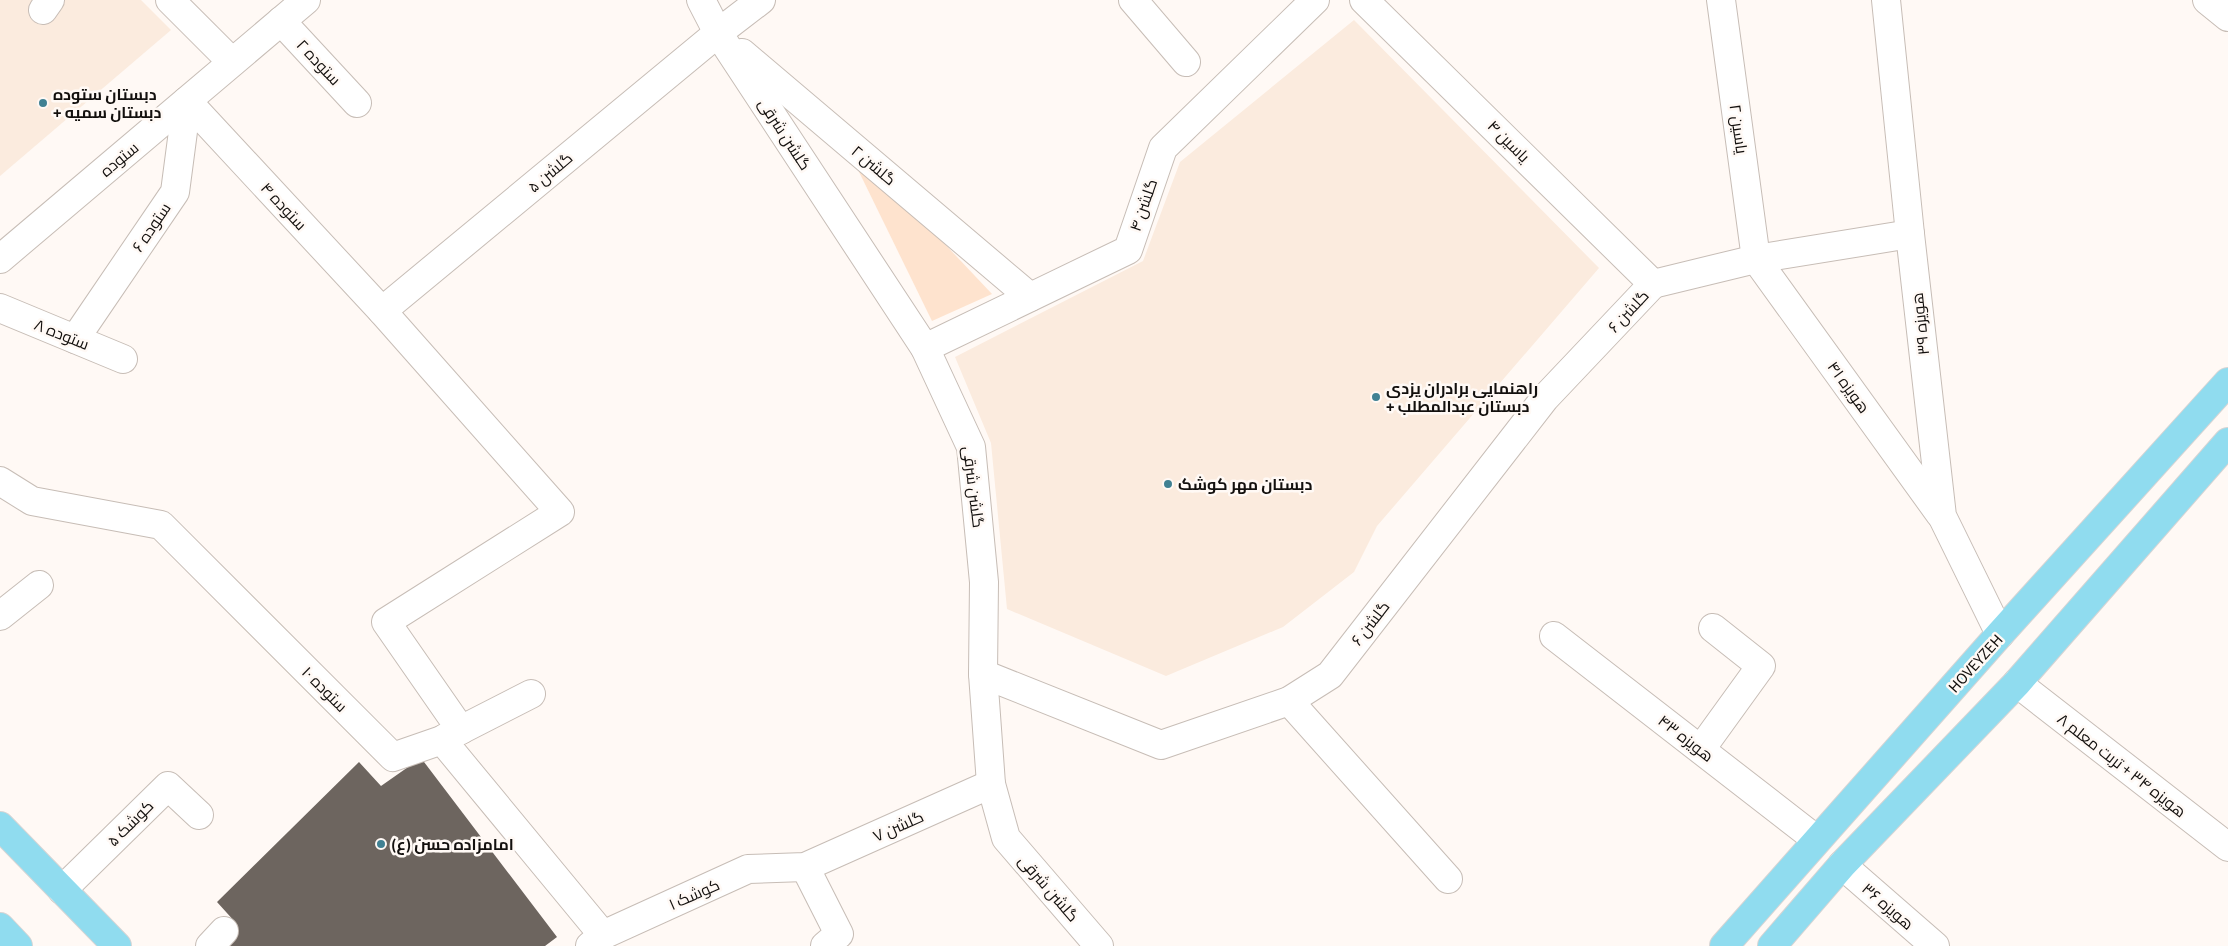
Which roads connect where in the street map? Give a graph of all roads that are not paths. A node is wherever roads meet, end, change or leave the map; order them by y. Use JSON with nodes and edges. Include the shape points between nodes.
{"nodes":[{"id":1,"x":170,"y":0,"type":"edge"},
{"id":2,"x":306,"y":0,"type":"edge"},
{"id":3,"x":701,"y":0,"type":"edge"},
{"id":4,"x":761,"y":0,"type":"edge"},
{"id":5,"x":1133,"y":0,"type":"edge"},
{"id":6,"x":1315,"y":0,"type":"edge"},
{"id":7,"x":1364,"y":0,"type":"edge"},
{"id":8,"x":1721,"y":0,"type":"edge"},
{"id":9,"x":1886,"y":0,"type":"edge"},
{"id":10,"x":2207,"y":0,"type":"edge"},
{"id":11,"x":2228,"y":17,"type":"edge"},
{"id":12,"x":281,"y":21,"type":"junction"},
{"id":13,"x":718,"y":33,"type":"junction"},
{"id":14,"x":232,"y":62,"type":"junction"},
{"id":15,"x":1186,"y":62,"type":"dead end"},
{"id":16,"x":187,"y":101,"type":"junction"},
{"id":17,"x":357,"y":103,"type":"dead end"},
{"id":18,"x":1910,"y":234,"type":"junction"},
{"id":19,"x":0,"y":259,"type":"edge"},
{"id":20,"x":1756,"y":259,"type":"junction"},
{"id":21,"x":1652,"y":284,"type":"junction"},
{"id":22,"x":1030,"y":297,"type":"junction"},
{"id":23,"x":0,"y":308,"type":"edge"},
{"id":24,"x":382,"y":311,"type":"junction"},
{"id":25,"x":75,"y":339,"type":"junction"},
{"id":26,"x":924,"y":348,"type":"junction"},
{"id":27,"x":123,"y":360,"type":"dead end"},
{"id":28,"x":2228,"y":382,"type":"edge"},
{"id":29,"x":2228,"y":442,"type":"edge"},
{"id":30,"x":0,"y":481,"type":"edge"},
{"id":31,"x":1942,"y":516,"type":"junction"},
{"id":32,"x":39,"y":585,"type":"dead end"},
{"id":33,"x":0,"y":616,"type":"edge"},
{"id":34,"x":1713,"y":628,"type":"dead end"},
{"id":35,"x":2000,"y":634,"type":"junction"},
{"id":36,"x":1554,"y":636,"type":"dead end"},
{"id":37,"x":983,"y":674,"type":"junction"},
{"id":38,"x":2017,"y":683,"type":"junction"},
{"id":39,"x":531,"y":694,"type":"dead end"},
{"id":40,"x":1289,"y":701,"type":"junction"},
{"id":41,"x":452,"y":735,"type":"junction"},
{"id":42,"x":1701,"y":749,"type":"junction"},
{"id":43,"x":990,"y":784,"type":"junction"},
{"id":44,"x":199,"y":815,"type":"dead end"},
{"id":45,"x":0,"y":826,"type":"edge"},
{"id":46,"x":1817,"y":840,"type":"junction"},
{"id":47,"x":2228,"y":847,"type":"edge"},
{"id":48,"x":1842,"y":865,"type":"junction"},
{"id":49,"x":805,"y":867,"type":"junction"},
{"id":50,"x":1448,"y":879,"type":"dead end"},
{"id":51,"x":62,"y":890,"type":"junction"},
{"id":52,"x":0,"y":927,"type":"edge"},
{"id":53,"x":597,"y":940,"type":"edge"},
{"id":54,"x":18,"y":946,"type":"edge"},
{"id":55,"x":118,"y":946,"type":"edge"},
{"id":56,"x":826,"y":946,"type":"edge"},
{"id":57,"x":1099,"y":946,"type":"edge"},
{"id":58,"x":1724,"y":946,"type":"edge"},
{"id":59,"x":1772,"y":946,"type":"edge"},
{"id":60,"x":1935,"y":946,"type":"edge"}],
"edges":[{"from":1,"to":14,"type":"street"},
{"from":2,"to":12,"type":"street","name":"ستوده"},
{"from":3,"to":13,"type":"street","name":"گلشن شرقی"},
{"from":4,"to":13,"type":"street","name":"گلشن ۵"},
{"from":5,"to":15,"type":"street"},
{"from":6,"to":22,"type":"street","name":"گلشن ۴","via":[[1163,148],[1128,250]]},
{"from":7,"to":21,"type":"street","name":"یاسین ۴"},
{"from":8,"to":20,"type":"street","name":"یاسین ۲"},
{"from":9,"to":18,"type":"street","name":"هویزه ۳۹"},
{"from":10,"to":11,"type":"street"},
{"from":12,"to":14,"type":"street","name":"ستوده"},
{"from":12,"to":17,"type":"street","name":"ستوده ۲"},
{"from":13,"to":22,"type":"street","name":"گلشن ۲"},
{"from":13,"to":24,"type":"street","name":"گلشن ۵"},
{"from":13,"to":26,"type":"street","name":"گلشن شرقی"},
{"from":14,"to":16,"type":"street","name":"ستوده"},
{"from":16,"to":19,"type":"street","name":"ستوده"},
{"from":16,"to":24,"type":"street","name":"ستوده ۴"},
{"from":16,"to":25,"type":"street","name":"ستوده ۶","via":[[175,192]]},
{"from":18,"to":20,"type":"street"},
{"from":18,"to":31,"type":"street","name":"هویزه ۳۹"},
{"from":20,"to":21,"type":"street"},
{"from":20,"to":31,"type":"street","name":"هویزه ۴۱"},
{"from":21,"to":40,"type":"street","name":"گلشن ۶","via":[[1545,398],[1330,675]]},
{"from":22,"to":26,"type":"street","name":"گلشن ۴"},
{"from":23,"to":25,"type":"street","name":"ستوده ۸"},
{"from":24,"to":41,"type":"street","name":"ستوده ۴","via":[[560,512],[386,622]]},
{"from":25,"to":27,"type":"street","name":"ستوده ۸"},
{"from":26,"to":37,"type":"street","name":"گلشن شرقی","via":[[972,447],[984,582]]},
{"from":28,"to":35,"type":"main road","name":"HOVEYZEH"},
{"from":29,"to":38,"type":"main road"},
{"from":30,"to":41,"type":"street","name":"ستوده ۱۰","via":[[32,501],[161,525],[393,757]]},
{"from":31,"to":35,"type":"street","name":"هویزه ۳۹"},
{"from":32,"to":33,"type":"street"},
{"from":34,"to":42,"type":"street","via":[[1761,666]]},
{"from":35,"to":46,"type":"main road","name":"HOVEYZEH"},
{"from":36,"to":42,"type":"street","name":"هویزه ۴۳"},
{"from":37,"to":40,"type":"street","name":"گلشن ۶","via":[[1160,745]]},
{"from":37,"to":43,"type":"street","name":"گلشن شرقی"},
{"from":38,"to":47,"type":"street","name":"هویزه ۳۴ + تربت معلم ۸"},
{"from":38,"to":48,"type":"main road"},
{"from":39,"to":41,"type":"street"},
{"from":40,"to":50,"type":"street"},
{"from":41,"to":53,"type":"street"},
{"from":42,"to":46,"type":"street","name":"هویزه ۴۳"},
{"from":43,"to":49,"type":"street","name":"گلشن ۷"},
{"from":43,"to":57,"type":"street","name":"گلشن شرقی","via":[[1006,838]]},
{"from":44,"to":51,"type":"street","name":"کوشک ۵","via":[[168,786]]},
{"from":45,"to":51,"type":"main road"},
{"from":46,"to":58,"type":"main road","name":"HOVEYZEH"},
{"from":48,"to":59,"type":"main road"},
{"from":48,"to":60,"type":"street","name":"هویزه ۳۶"},
{"from":49,"to":53,"type":"street","name":"کوشک ۱","via":[[748,869]]},
{"from":49,"to":56,"type":"street","via":[[839,934]]},
{"from":51,"to":55,"type":"main road"},
{"from":52,"to":54,"type":"main road"}]}
